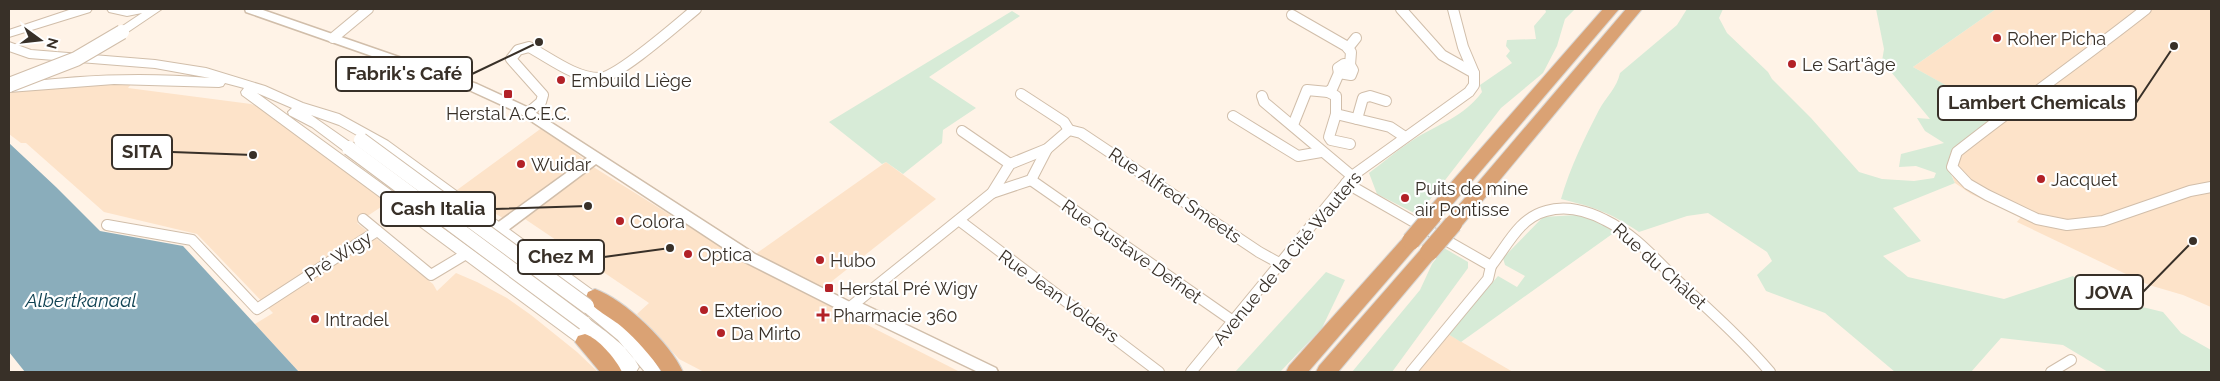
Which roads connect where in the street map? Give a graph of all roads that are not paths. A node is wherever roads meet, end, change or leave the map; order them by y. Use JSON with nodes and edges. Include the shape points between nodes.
{"nodes":[{"id":1,"x":71,"y":9,"type":"edge"},
{"id":2,"x":86,"y":9,"type":"edge"},
{"id":3,"x":143,"y":9,"type":"edge"},
{"id":4,"x":156,"y":9,"type":"edge"},
{"id":5,"x":250,"y":9,"type":"edge"},
{"id":6,"x":368,"y":9,"type":"edge"},
{"id":7,"x":696,"y":9,"type":"edge"},
{"id":8,"x":1401,"y":9,"type":"edge"},
{"id":9,"x":1453,"y":9,"type":"edge"},
{"id":10,"x":1612,"y":9,"type":"edge"},
{"id":11,"x":1634,"y":9,"type":"edge"},
{"id":12,"x":2146,"y":9,"type":"edge"},
{"id":13,"x":118,"y":10,"type":"edge"},
{"id":14,"x":1292,"y":15,"type":"dead end"},
{"id":15,"x":119,"y":29,"type":"junction"},
{"id":16,"x":10,"y":33,"type":"edge"},
{"id":17,"x":333,"y":38,"type":"junction"},
{"id":18,"x":1356,"y":38,"type":"dead end"},
{"id":19,"x":1348,"y":48,"type":"junction"},
{"id":20,"x":12,"y":59,"type":"edge"},
{"id":21,"x":1474,"y":73,"type":"junction"},
{"id":22,"x":9,"y":79,"type":"edge"},
{"id":23,"x":219,"y":83,"type":"junction"},
{"id":24,"x":9,"y":87,"type":"edge"},
{"id":25,"x":247,"y":92,"type":"junction"},
{"id":26,"x":1328,"y":92,"type":"junction"},
{"id":27,"x":1021,"y":94,"type":"dead end"},
{"id":28,"x":1262,"y":96,"type":"dead end"},
{"id":29,"x":1386,"y":101,"type":"dead end"},
{"id":30,"x":302,"y":107,"type":"junction"},
{"id":31,"x":528,"y":113,"type":"junction"},
{"id":32,"x":1336,"y":114,"type":"junction"},
{"id":33,"x":1233,"y":116,"type":"dead end"},
{"id":34,"x":1358,"y":119,"type":"junction"},
{"id":35,"x":1293,"y":125,"type":"junction"},
{"id":36,"x":1069,"y":130,"type":"junction"},
{"id":37,"x":962,"y":131,"type":"dead end"},
{"id":38,"x":1405,"y":137,"type":"junction"},
{"id":39,"x":355,"y":144,"type":"junction"},
{"id":40,"x":1350,"y":144,"type":"dead end"},
{"id":41,"x":1047,"y":149,"type":"junction"},
{"id":42,"x":1322,"y":152,"type":"junction"},
{"id":43,"x":596,"y":157,"type":"junction"},
{"id":44,"x":1010,"y":164,"type":"junction"},
{"id":45,"x":1031,"y":180,"type":"junction"},
{"id":46,"x":1349,"y":180,"type":"junction"},
{"id":47,"x":2211,"y":187,"type":"edge"},
{"id":48,"x":992,"y":193,"type":"junction"},
{"id":49,"x":363,"y":219,"type":"dead end"},
{"id":50,"x":960,"y":221,"type":"junction"},
{"id":51,"x":107,"y":225,"type":"dead end"},
{"id":52,"x":500,"y":228,"type":"junction"},
{"id":53,"x":377,"y":231,"type":"junction"},
{"id":54,"x":466,"y":254,"type":"junction"},
{"id":55,"x":1279,"y":263,"type":"junction"},
{"id":56,"x":1491,"y":266,"type":"junction"},
{"id":57,"x":591,"y":302,"type":"junction"},
{"id":58,"x":850,"y":308,"type":"junction"},
{"id":59,"x":1233,"y":321,"type":"junction"},
{"id":60,"x":585,"y":332,"type":"junction"},
{"id":61,"x":2071,"y":360,"type":"dead end"},
{"id":62,"x":612,"y":372,"type":"edge"},
{"id":63,"x":628,"y":372,"type":"edge"},
{"id":64,"x":635,"y":372,"type":"edge"},
{"id":65,"x":653,"y":372,"type":"edge"},
{"id":66,"x":673,"y":372,"type":"edge"},
{"id":67,"x":972,"y":372,"type":"edge"},
{"id":68,"x":991,"y":372,"type":"edge"},
{"id":69,"x":1159,"y":372,"type":"edge"},
{"id":70,"x":1191,"y":372,"type":"edge"},
{"id":71,"x":1296,"y":372,"type":"edge"},
{"id":72,"x":1326,"y":372,"type":"edge"},
{"id":73,"x":1411,"y":372,"type":"edge"},
{"id":74,"x":1770,"y":372,"type":"edge"},
{"id":75,"x":2051,"y":372,"type":"edge"}],
"edges":[{"from":1,"to":16,"type":"main road"},
{"from":2,"to":16,"type":"main road"},
{"from":3,"to":13,"type":"main road"},
{"from":3,"to":15,"type":"main road"},
{"from":4,"to":15,"type":"main road"},
{"from":5,"to":17,"type":"street"},
{"from":6,"to":17,"type":"street"},
{"from":7,"to":31,"type":"street","via":[[607,77],[596,78],[529,47],[518,50],[511,59],[543,95],[541,102]]},
{"from":8,"to":21,"type":"street","via":[[1442,56]]},
{"from":9,"to":21,"type":"street"},
{"from":10,"to":71,"type":"highway","bridge":true},
{"from":11,"to":72,"type":"highway","bridge":true},
{"from":12,"to":47,"type":"street","via":[[1957,152],[1952,167],[1969,186],[2028,216],[2070,226],[2091,225],[2190,190]]},
{"from":13,"to":15,"type":"main road","via":[[124,17]]},
{"from":14,"to":19,"type":"street"},
{"from":15,"to":22,"type":"main road"},
{"from":15,"to":24,"type":"main road","bridge":true,"via":[[76,59]]},
{"from":16,"to":30,"type":"main road","via":[[29,54],[155,64],[206,72],[260,89]]},
{"from":17,"to":31,"type":"street","via":[[473,87]]},
{"from":18,"to":19,"type":"street"},
{"from":19,"to":26,"type":"street","via":[[1351,52],[1350,65],[1340,66]]},
{"from":20,"to":23,"type":"main road","via":[[176,74]]},
{"from":21,"to":38,"type":"street","name":"Avenue de la Cité Wauters","via":[[1474,85],[1469,92]]},
{"from":23,"to":24,"type":"main road","via":[[153,78],[85,79]]},
{"from":23,"to":25,"type":"main road"},
{"from":25,"to":39,"type":"main road"},
{"from":25,"to":54,"type":"main road"},
{"from":26,"to":32,"type":"street","via":[[1336,96]]},
{"from":26,"to":35,"type":"street","via":[[1307,90]]},
{"from":27,"to":36,"type":"street","name":"Rue Alfred Smeets","via":[[1064,122]]},
{"from":28,"to":35,"type":"street","via":[[1264,102]]},
{"from":29,"to":34,"type":"street","via":[[1370,96],[1363,98]]},
{"from":30,"to":39,"type":"main road"},
{"from":30,"to":52,"type":"main road","via":[[326,114],[365,133]]},
{"from":31,"to":43,"type":"street"},
{"from":32,"to":34,"type":"street"},
{"from":32,"to":40,"type":"street","via":[[1329,137]]},
{"from":33,"to":42,"type":"street","via":[[1298,156]]},
{"from":34,"to":38,"type":"street","via":[[1390,127]]},
{"from":35,"to":42,"type":"street"},
{"from":36,"to":41,"type":"street"},
{"from":36,"to":55,"type":"street","name":"Rue Alfred Smeets","via":[[1081,133]]},
{"from":37,"to":44,"type":"street"},
{"from":38,"to":46,"type":"street","name":"Avenue de la Cité Wauters"},
{"from":39,"to":57,"type":"main road","bridge":true},
{"from":39,"to":60,"type":"main road","bridge":true},
{"from":41,"to":44,"type":"street"},
{"from":41,"to":45,"type":"street"},
{"from":42,"to":46,"type":"street"},
{"from":43,"to":52,"type":"street"},
{"from":43,"to":58,"type":"street","via":[[762,265]]},
{"from":44,"to":48,"type":"street"},
{"from":45,"to":48,"type":"street"},
{"from":45,"to":59,"type":"street","name":"Rue Gustave Defnet"},
{"from":46,"to":55,"type":"street","name":"Avenue de la Cité Wauters"},
{"from":46,"to":56,"type":"street"},
{"from":48,"to":50,"type":"street"},
{"from":49,"to":53,"type":"street"},
{"from":50,"to":58,"type":"street"},
{"from":50,"to":69,"type":"street","name":"Rue Jean Volders"},
{"from":51,"to":53,"type":"street","name":"Pré Wigy","via":[[192,240],[257,309]]},
{"from":52,"to":54,"type":"street"},
{"from":52,"to":57,"type":"main road"},
{"from":53,"to":54,"type":"street","name":"Pré Wigy","via":[[430,276]]},
{"from":54,"to":60,"type":"main road"},
{"from":55,"to":59,"type":"street","name":"Avenue de la Cité Wauters"},
{"from":56,"to":73,"type":"street","name":"Rue du Châlet","via":[[1488,278]]},
{"from":56,"to":74,"type":"street","name":"Rue du Châlet","via":[[1518,228],[1539,213],[1567,208],[1596,214],[1631,236]]},
{"from":57,"to":65,"type":"main road","via":[[642,354]]},
{"from":57,"to":66,"type":"highway","via":[[631,323]]},
{"from":58,"to":67,"type":"street","via":[[851,313]]},
{"from":58,"to":68,"type":"street","via":[[856,307]]},
{"from":59,"to":70,"type":"street","name":"Avenue de la Cité Wauters"},
{"from":60,"to":62,"type":"highway"},
{"from":60,"to":63,"type":"main road"},
{"from":60,"to":64,"type":"main road","via":[[610,345]]},
{"from":61,"to":75,"type":"street"}]}
